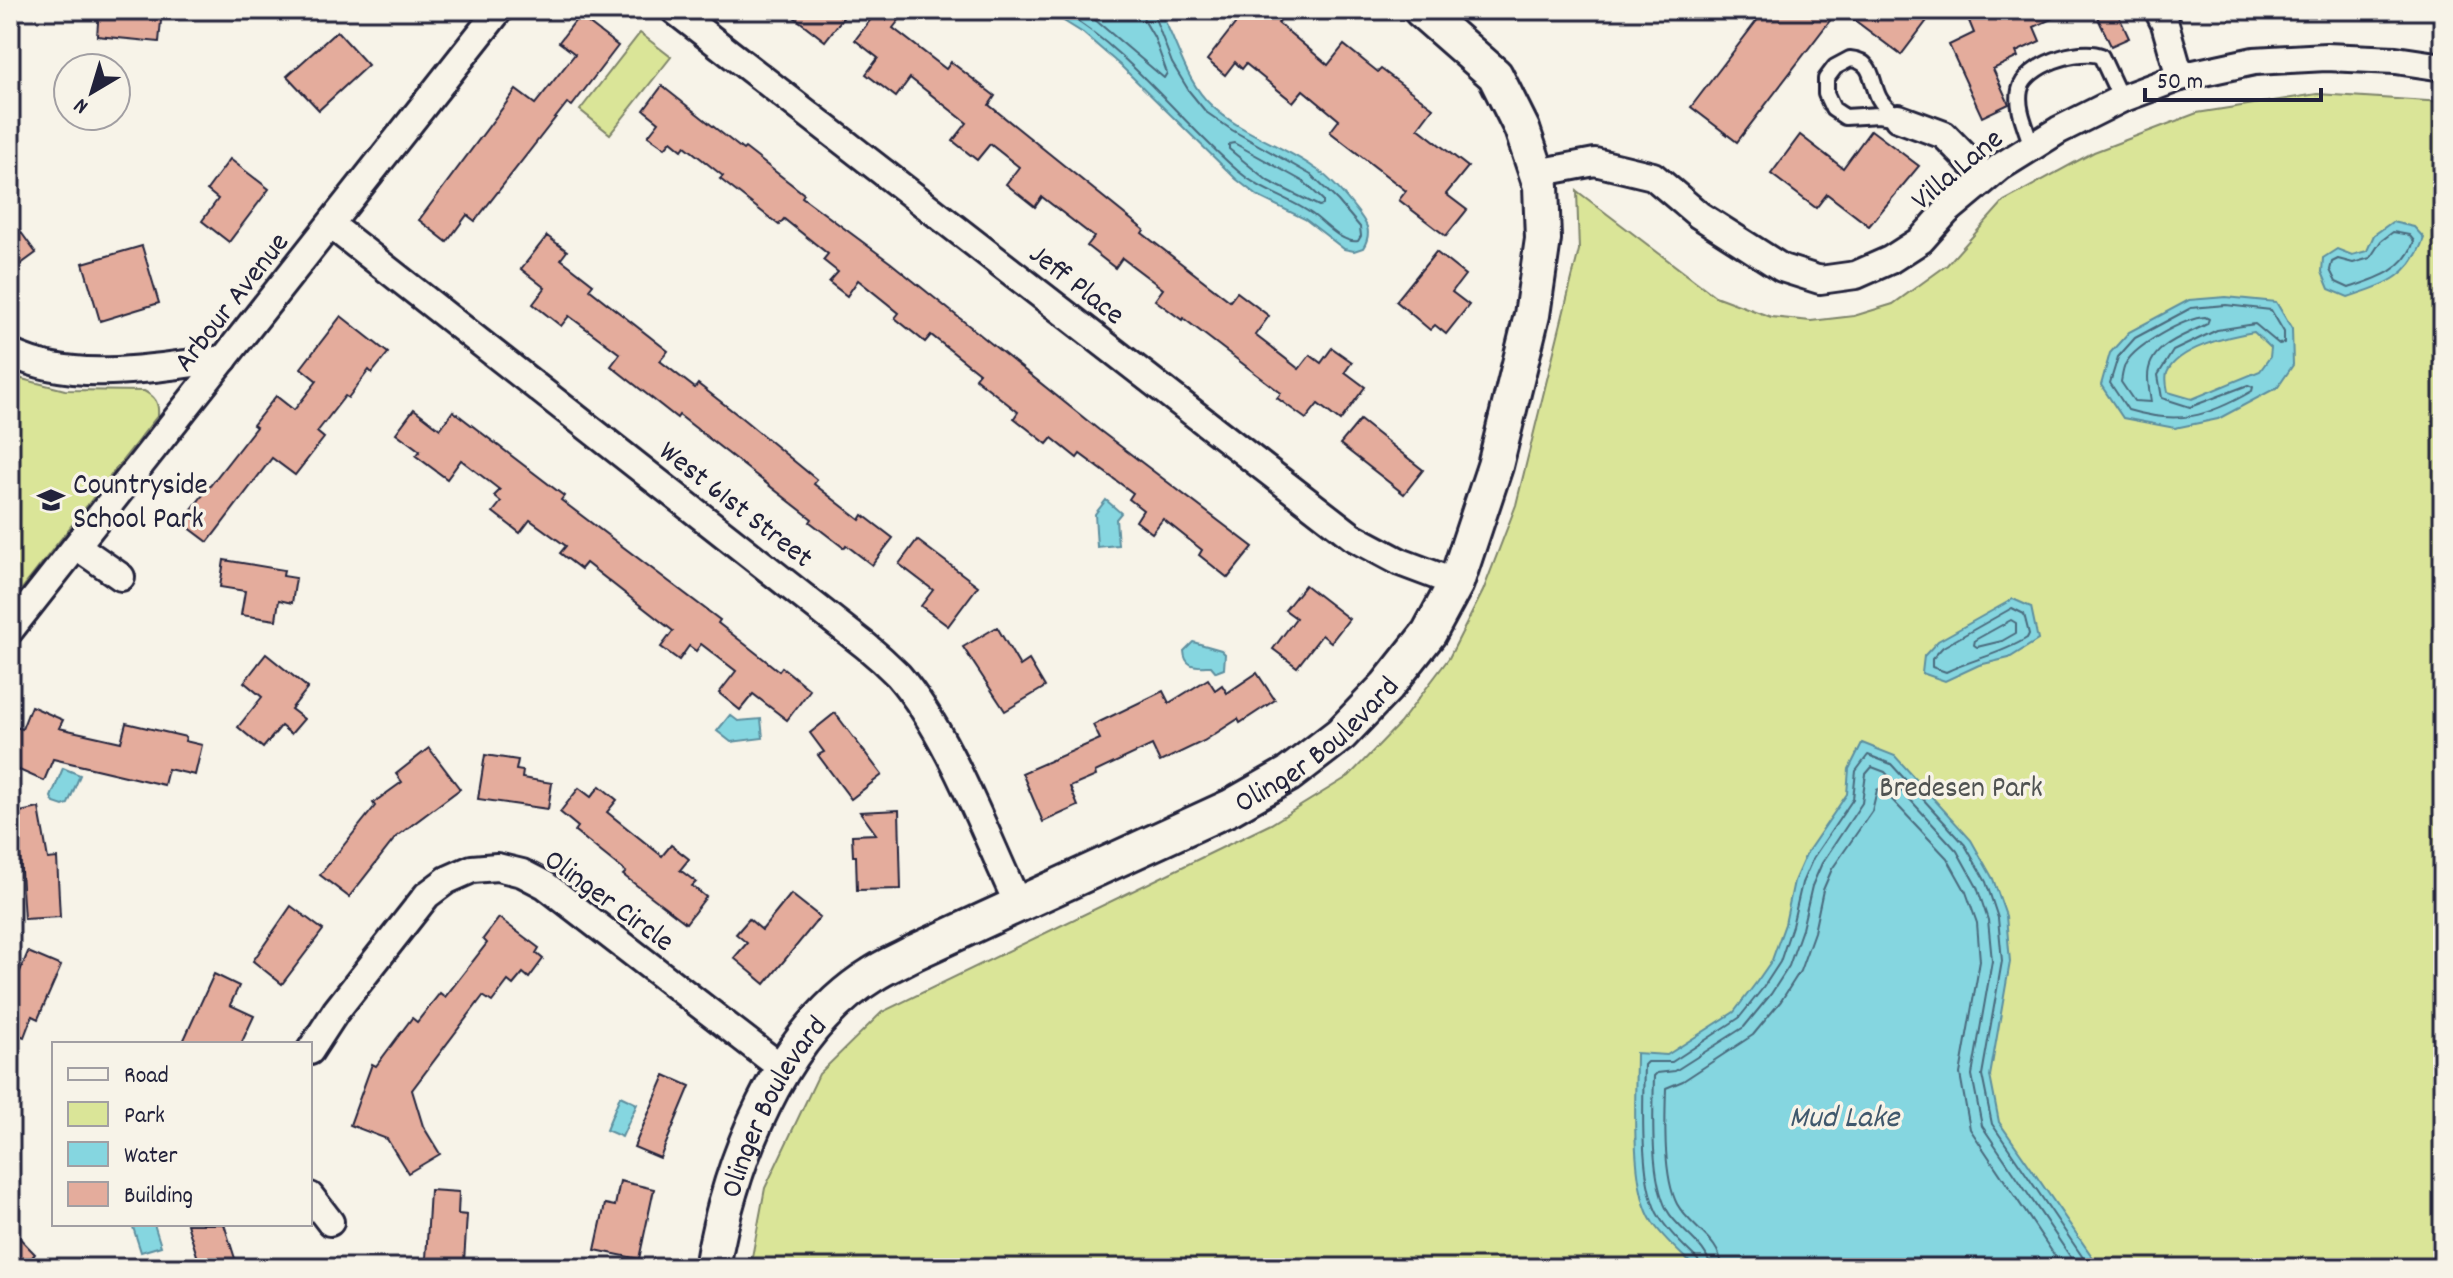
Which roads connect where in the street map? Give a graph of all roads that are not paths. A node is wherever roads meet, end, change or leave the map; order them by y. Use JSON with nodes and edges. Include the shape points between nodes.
{"nodes":[{"id":1,"x":499,"y":10,"type":"edge"},
{"id":2,"x":674,"y":10,"type":"edge"},
{"id":3,"x":1421,"y":10,"type":"edge"},
{"id":4,"x":2158,"y":10,"type":"edge"},
{"id":5,"x":2443,"y":67,"type":"edge"},
{"id":6,"x":2180,"y":77,"type":"junction"},
{"id":7,"x":2121,"y":99,"type":"junction"},
{"id":8,"x":1898,"y":118,"type":"junction"},
{"id":9,"x":2032,"y":147,"type":"junction"},
{"id":10,"x":1537,"y":173,"type":"junction"},
{"id":11,"x":1986,"y":178,"type":"junction"},
{"id":12,"x":331,"y":225,"type":"junction"},
{"id":13,"x":10,"y":353,"type":"edge"},
{"id":14,"x":224,"y":359,"type":"junction"},
{"id":15,"x":78,"y":547,"type":"junction"},
{"id":16,"x":121,"y":577,"type":"dead end"},
{"id":17,"x":1456,"y":583,"type":"junction"},
{"id":18,"x":10,"y":630,"type":"edge"},
{"id":19,"x":1018,"y":904,"type":"junction"},
{"id":20,"x":312,"y":1048,"type":"edge"},
{"id":21,"x":783,"y":1069,"type":"junction"},
{"id":22,"x":312,"y":1199,"type":"edge"},
{"id":23,"x":330,"y":1222,"type":"dead end"},
{"id":24,"x":712,"y":1268,"type":"edge"}],
"edges":[{"from":1,"to":12,"type":"street","name":"Arbour Avenue"},
{"from":2,"to":17,"type":"street","name":"Jeff Place","via":[[1353,537]]},
{"from":3,"to":10,"type":"street","name":"Olinger Boulevard","via":[[1495,75]]},
{"from":4,"to":6,"type":"street"},
{"from":5,"to":6,"type":"street","name":"Villa Lane","via":[[2326,57],[2254,61]]},
{"from":6,"to":7,"type":"street","name":"Villa Lane"},
{"from":7,"to":9,"type":"street","name":"Villa Lane"},
{"from":7,"to":9,"type":"lane","via":[[2101,56],[2091,52],[2071,54],[2033,71],[2020,87],[2019,105]]},
{"from":8,"to":8,"type":"lane","via":[[1845,117],[1833,109],[1826,79],[1842,63],[1860,60],[1870,68],[1881,102]]},
{"from":8,"to":11,"type":"street","via":[[1944,135]]},
{"from":9,"to":11,"type":"street","name":"Villa Lane"},
{"from":10,"to":11,"type":"street","name":"Villa Lane","via":[[1595,162],[1653,176],[1699,215],[1782,268],[1820,280],[1856,275],[1890,260],[1921,240]]},
{"from":10,"to":17,"type":"street","name":"Olinger Boulevard","via":[[1543,239],[1532,315],[1495,466]]},
{"from":12,"to":14,"type":"street","name":"Arbour Avenue"},
{"from":12,"to":19,"type":"street","name":"West 61st Street","via":[[897,675],[945,748]]},
{"from":13,"to":14,"type":"street","via":[[71,371]]},
{"from":14,"to":15,"type":"street","name":"Arbour Avenue"},
{"from":15,"to":16,"type":"street"},
{"from":15,"to":18,"type":"street","name":"Arbour Avenue"},
{"from":17,"to":19,"type":"street","name":"Olinger Boulevard","via":[[1429,633],[1387,686],[1341,734],[1289,774],[1231,807]]},
{"from":19,"to":21,"type":"street","name":"Olinger Boulevard","via":[[870,976],[830,1009]]},
{"from":20,"to":21,"type":"street","name":"Olinger Circle","via":[[427,895],[472,869],[497,867],[545,885]]},
{"from":21,"to":24,"type":"street","name":"Olinger Boulevard","via":[[742,1154],[720,1219]]},
{"from":22,"to":23,"type":"street"}]}
